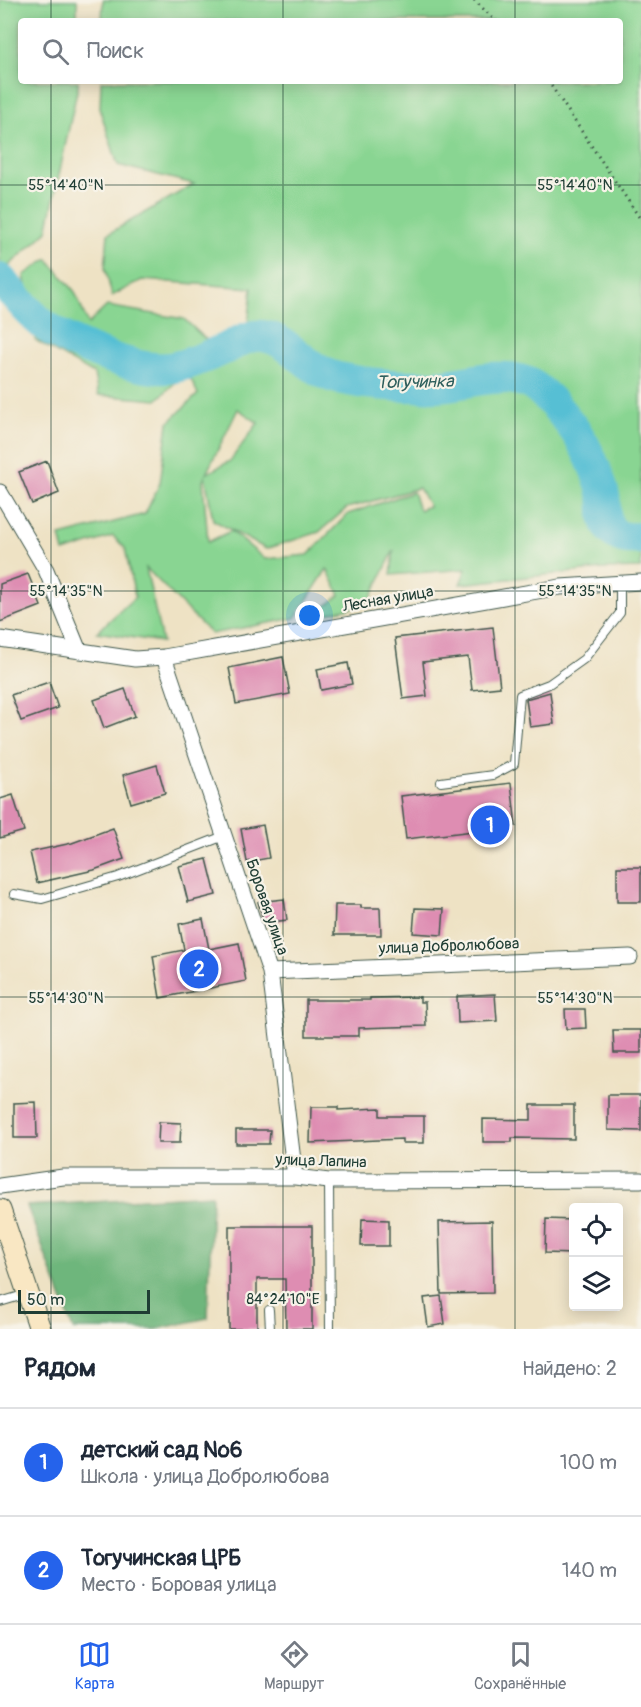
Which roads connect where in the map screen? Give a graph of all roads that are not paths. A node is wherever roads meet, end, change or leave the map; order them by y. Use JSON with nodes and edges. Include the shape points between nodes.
{"nodes":[{"id":1,"x":0,"y":492,"type":"edge"},
{"id":2,"x":641,"y":582,"type":"edge"},
{"id":3,"x":620,"y":583,"type":"junction"},
{"id":4,"x":0,"y":639,"type":"edge"},
{"id":5,"x":79,"y":651,"type":"junction"},
{"id":6,"x":164,"y":657,"type":"junction"},
{"id":7,"x":441,"y":782,"type":"dead end"},
{"id":8,"x":224,"y":836,"type":"junction"},
{"id":9,"x":14,"y":894,"type":"dead end"},
{"id":10,"x":630,"y":957,"type":"dead end"},
{"id":11,"x":270,"y":972,"type":"junction"},
{"id":12,"x":295,"y":1177,"type":"junction"},
{"id":13,"x":641,"y":1180,"type":"edge"},
{"id":14,"x":329,"y":1181,"type":"junction"},
{"id":15,"x":0,"y":1186,"type":"edge"},
{"id":16,"x":0,"y":1210,"type":"edge"},
{"id":17,"x":29,"y":1293,"type":"junction"},
{"id":18,"x":0,"y":1302,"type":"edge"},
{"id":19,"x":269,"y":1310,"type":"dead end"},
{"id":20,"x":40,"y":1329,"type":"edge"},
{"id":21,"x":270,"y":1329,"type":"edge"},
{"id":22,"x":330,"y":1329,"type":"edge"}],
"edges":[{"from":1,"to":5,"type":"street","via":[[46,570]]},
{"from":2,"to":3,"type":"street","name":"Лесная улица"},
{"from":3,"to":6,"type":"street","name":"Лесная улица","via":[[560,587]]},
{"from":3,"to":7,"type":"lane","via":[[620,613],[584,659],[549,684],[520,694],[514,764],[493,775]]},
{"from":4,"to":5,"type":"street","name":"Лесная улица"},
{"from":5,"to":6,"type":"street","name":"Лесная улица","via":[[135,659]]},
{"from":6,"to":8,"type":"street","name":"Боровая улица"},
{"from":8,"to":9,"type":"lane","via":[[118,877],[42,899]]},
{"from":8,"to":11,"type":"street","name":"Боровая улица"},
{"from":10,"to":11,"type":"street","name":"улица Добролюбова"},
{"from":11,"to":12,"type":"street","name":"Боровая улица"},
{"from":12,"to":14,"type":"street","name":"улица Лапина"},
{"from":12,"to":15,"type":"street","name":"улица Лапина","via":[[63,1177]]},
{"from":13,"to":14,"type":"street","name":"улица Лапина"},
{"from":14,"to":22,"type":"lane"},
{"from":16,"to":17,"type":"main road"},
{"from":17,"to":18,"type":"lane"},
{"from":17,"to":20,"type":"main road"},
{"from":19,"to":21,"type":"lane"}]}
